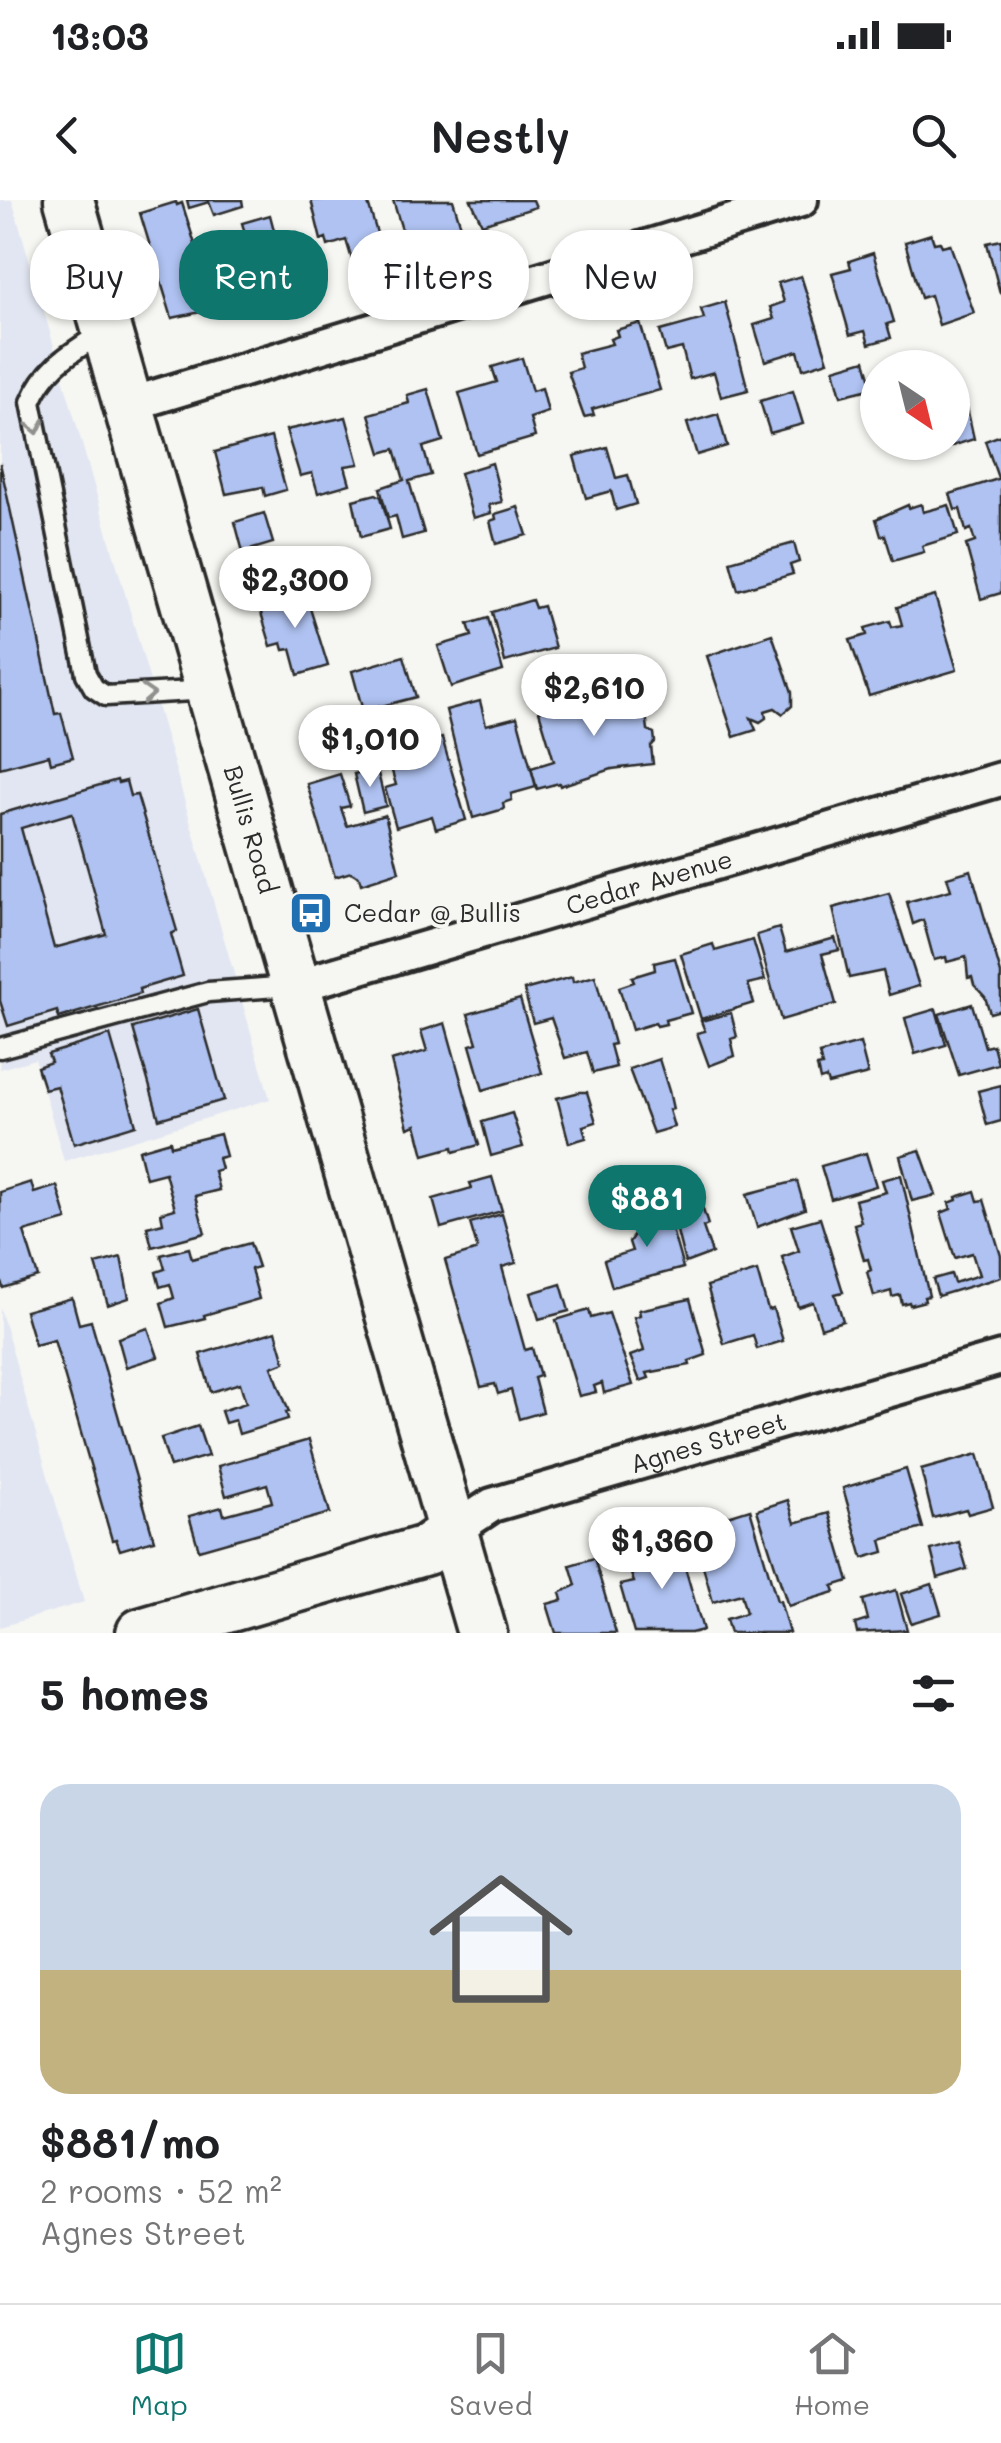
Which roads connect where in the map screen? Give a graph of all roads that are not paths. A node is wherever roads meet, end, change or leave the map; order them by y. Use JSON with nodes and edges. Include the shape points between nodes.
{"nodes":[{"id":1,"x":69,"y":200,"type":"edge"},
{"id":2,"x":801,"y":200,"type":"edge"},
{"id":3,"x":106,"y":330,"type":"junction"},
{"id":4,"x":128,"y":405,"type":"junction"},
{"id":5,"x":210,"y":690,"type":"junction"},
{"id":6,"x":1001,"y":780,"type":"edge"},
{"id":7,"x":296,"y":986,"type":"junction"},
{"id":8,"x":0,"y":1048,"type":"edge"},
{"id":9,"x":1001,"y":1358,"type":"edge"},
{"id":10,"x":453,"y":1531,"type":"junction"},
{"id":11,"x":141,"y":1633,"type":"edge"},
{"id":12,"x":482,"y":1633,"type":"edge"}],
"edges":[{"from":1,"to":3,"type":"street","name":"Bullis Road"},
{"from":2,"to":4,"type":"street"},
{"from":3,"to":4,"type":"street","name":"Bullis Road"},
{"from":3,"to":5,"type":"lane","one_way":true,"via":[[54,364],[31,402],[86,674],[106,696]]},
{"from":4,"to":5,"type":"street","name":"Bullis Road"},
{"from":5,"to":7,"type":"street","name":"Bullis Road"},
{"from":6,"to":7,"type":"street","name":"Cedar Avenue"},
{"from":7,"to":8,"type":"lane","via":[[208,992]]},
{"from":7,"to":10,"type":"street","name":"Bullis Road"},
{"from":9,"to":10,"type":"street","name":"Agnes Street","via":[[492,1505]]},
{"from":10,"to":11,"type":"street","name":"Agnes Street","via":[[426,1550],[242,1612]]},
{"from":10,"to":12,"type":"street","name":"Bullis Road"}]}
